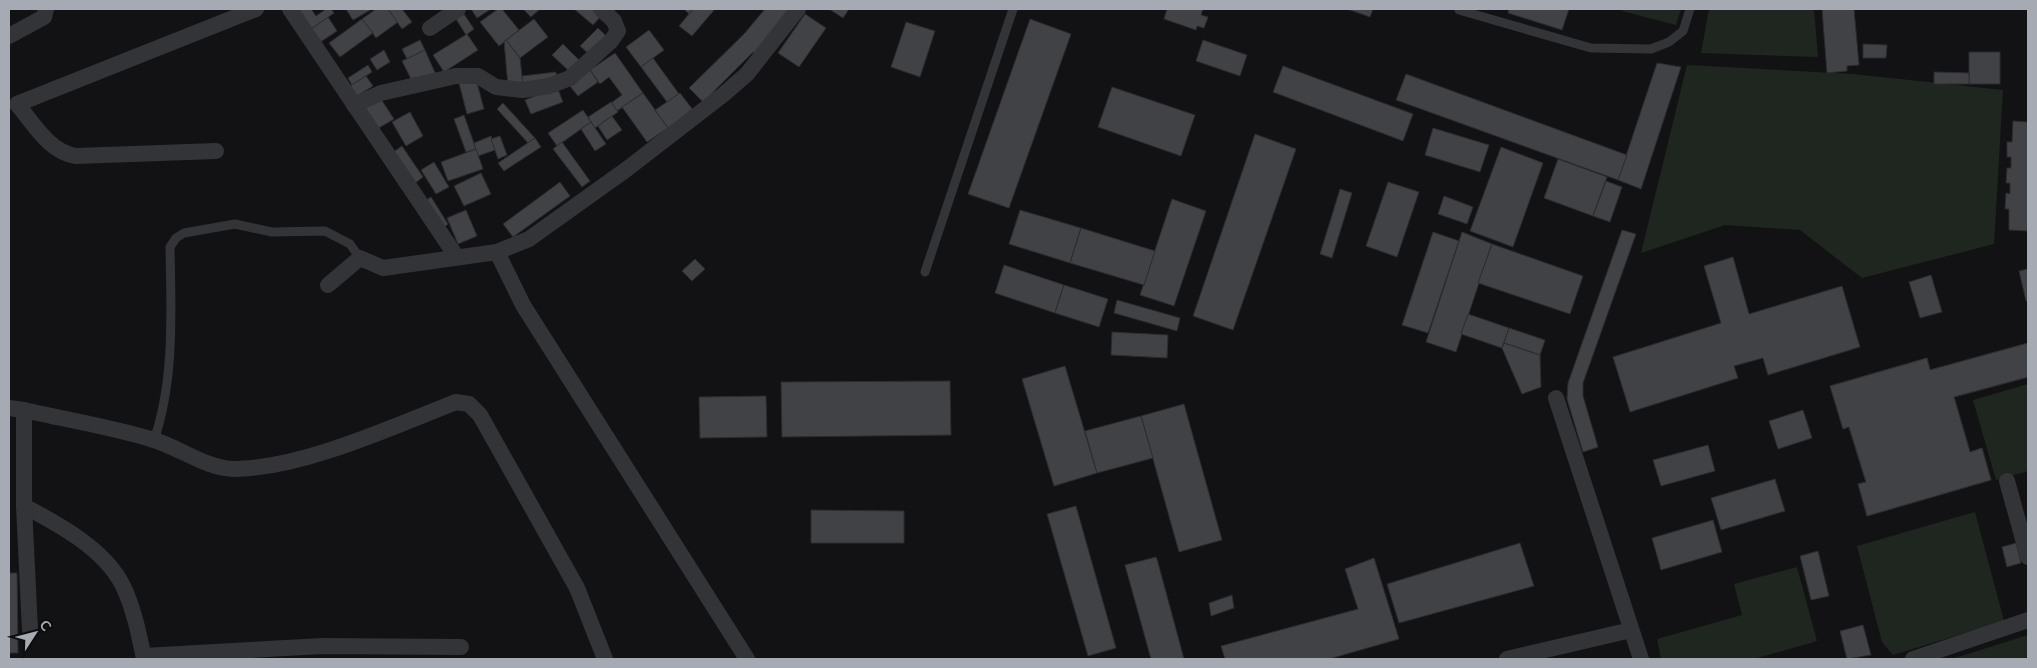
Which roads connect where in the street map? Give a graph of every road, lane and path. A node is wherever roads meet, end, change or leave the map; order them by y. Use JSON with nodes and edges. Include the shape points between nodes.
{"nodes":[{"id":1,"x":256,"y":9,"type":"edge"},
{"id":2,"x":290,"y":9,"type":"edge"},
{"id":3,"x":458,"y":9,"type":"edge"},
{"id":4,"x":601,"y":9,"type":"edge"},
{"id":5,"x":798,"y":9,"type":"edge"},
{"id":6,"x":1013,"y":9,"type":"edge"},
{"id":7,"x":1690,"y":9,"type":"edge"},
{"id":8,"x":1459,"y":10,"type":"edge"},
{"id":9,"x":43,"y":11,"type":"edge"},
{"id":10,"x":430,"y":28,"type":"dead end"},
{"id":11,"x":9,"y":36,"type":"edge"},
{"id":12,"x":13,"y":99,"type":"edge"},
{"id":13,"x":354,"y":105,"type":"junction"},
{"id":14,"x":216,"y":151,"type":"dead end"},
{"id":15,"x":497,"y":252,"type":"junction"},
{"id":16,"x":456,"y":256,"type":"junction"},
{"id":17,"x":360,"y":258,"type":"junction"},
{"id":18,"x":925,"y":272,"type":"dead end"},
{"id":19,"x":328,"y":285,"type":"dead end"},
{"id":20,"x":1556,"y":398,"type":"dead end"},
{"id":21,"x":17,"y":409,"type":"edge"},
{"id":22,"x":154,"y":440,"type":"junction"},
{"id":23,"x":2006,"y":481,"type":"dead end"},
{"id":24,"x":24,"y":506,"type":"junction"},
{"id":25,"x":2028,"y":557,"type":"edge"},
{"id":26,"x":2028,"y":620,"type":"edge"},
{"id":27,"x":30,"y":630,"type":"dead end"},
{"id":28,"x":1631,"y":630,"type":"junction"},
{"id":29,"x":461,"y":647,"type":"dead end"},
{"id":30,"x":144,"y":658,"type":"edge"},
{"id":31,"x":605,"y":659,"type":"edge"},
{"id":32,"x":747,"y":659,"type":"edge"},
{"id":33,"x":1507,"y":659,"type":"edge"},
{"id":34,"x":1641,"y":659,"type":"edge"},
{"id":35,"x":1913,"y":659,"type":"edge"}],
"edges":[{"from":1,"to":12,"type":"street"},
{"from":2,"to":13,"type":"street"},
{"from":3,"to":10,"type":"street"},
{"from":4,"to":13,"type":"street","via":[[614,21],[618,31],[612,41],[570,78],[549,86],[522,90],[496,87],[478,76],[456,76],[381,93]]},
{"from":5,"to":15,"type":"street","via":[[747,74],[724,94],[529,239]]},
{"from":6,"to":18,"type":"lane"},
{"from":7,"to":8,"type":"lane","via":[[1683,31],[1650,49],[1591,48]]},
{"from":9,"to":11,"type":"street"},
{"from":12,"to":14,"type":"street","via":[[53,147],[64,154]]},
{"from":13,"to":16,"type":"street"},
{"from":15,"to":16,"type":"street"},
{"from":15,"to":32,"type":"street","via":[[523,305]]},
{"from":16,"to":17,"type":"street","via":[[383,268]]},
{"from":17,"to":19,"type":"street"},
{"from":17,"to":22,"type":"lane","via":[[350,244],[325,231],[272,232],[235,224],[184,233],[176,238],[170,247],[171,318],[165,406]]},
{"from":20,"to":28,"type":"street"},
{"from":21,"to":22,"type":"street"},
{"from":21,"to":24,"type":"street"},
{"from":22,"to":31,"type":"street","via":[[220,467],[235,468],[287,462],[374,434],[456,402],[469,404],[480,415],[577,588]]},
{"from":23,"to":25,"type":"street"},
{"from":24,"to":27,"type":"street"},
{"from":24,"to":30,"type":"street","via":[[65,528],[101,557],[122,585],[138,627]]},
{"from":26,"to":35,"type":"street"},
{"from":28,"to":33,"type":"street"},
{"from":28,"to":34,"type":"street"},
{"from":29,"to":30,"type":"street","via":[[322,646]]}]}
